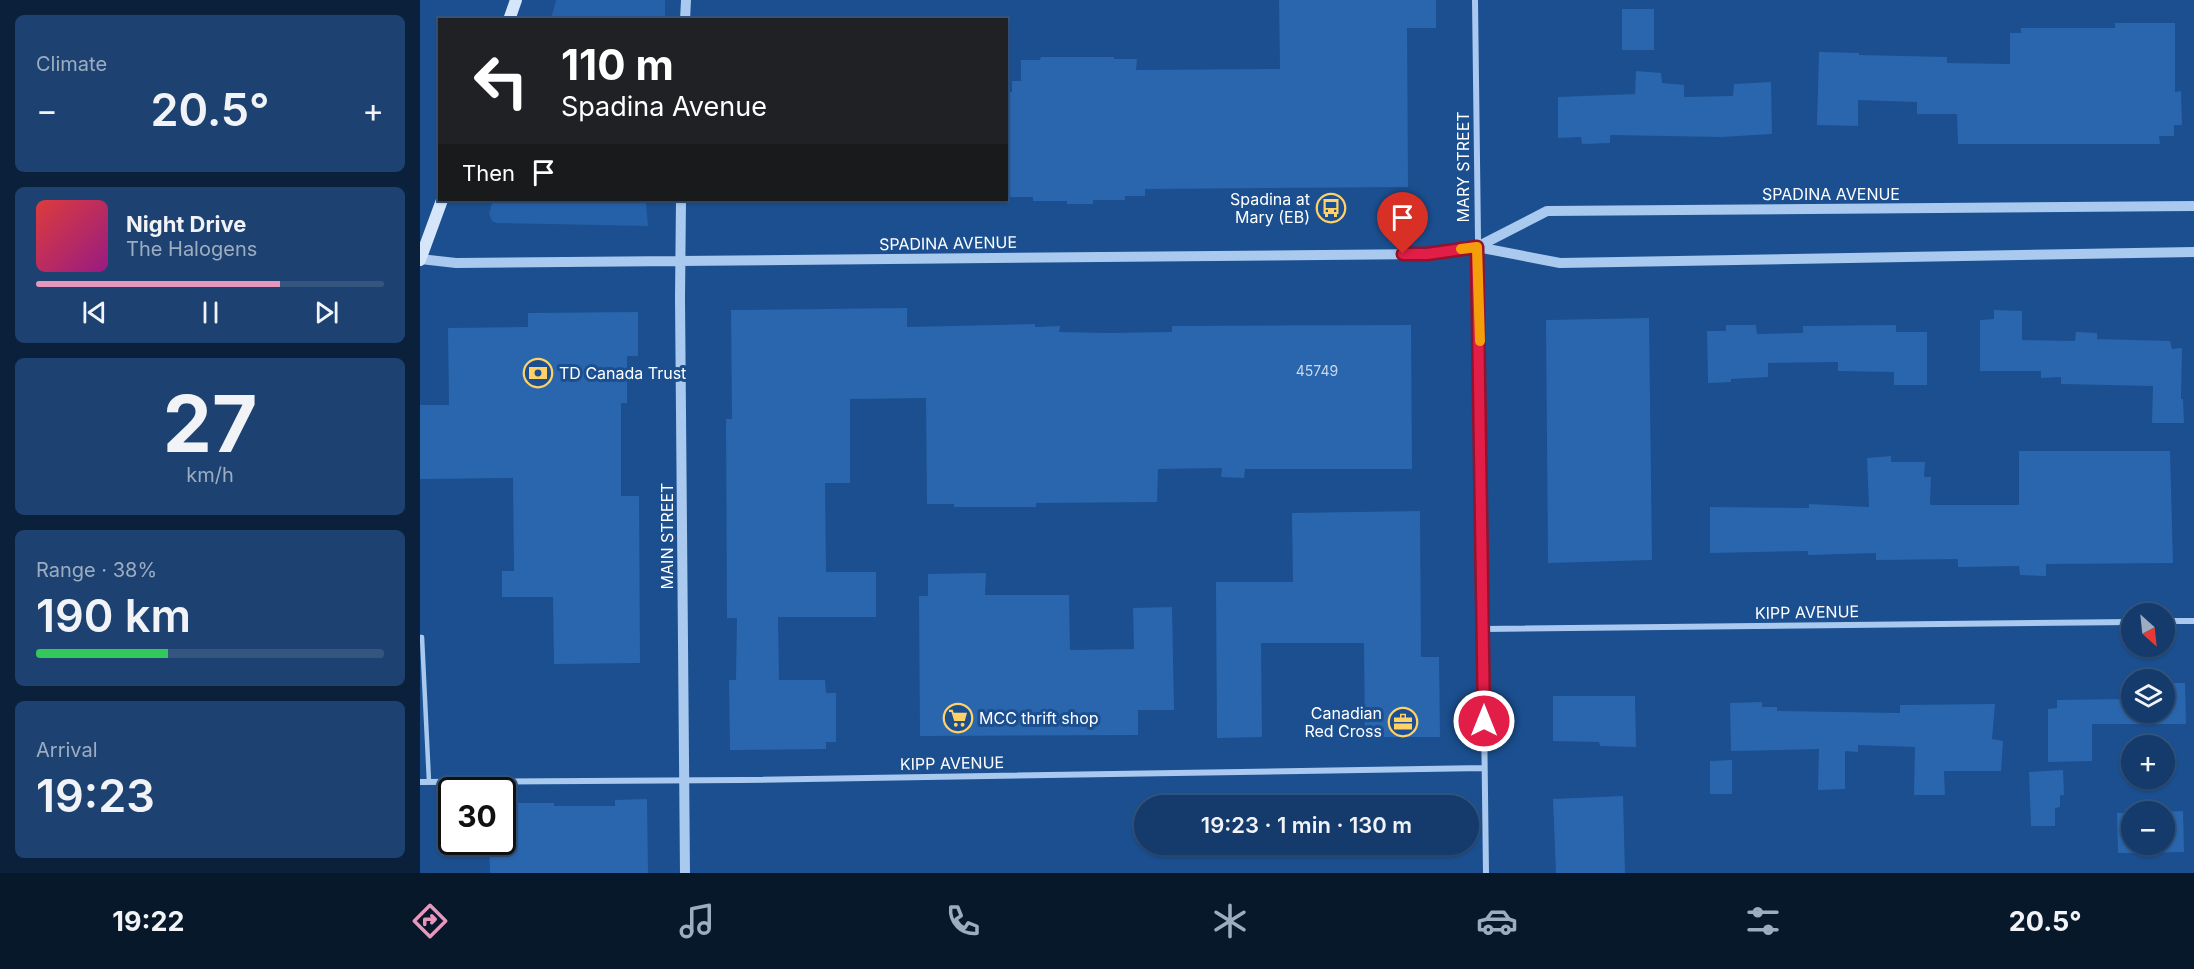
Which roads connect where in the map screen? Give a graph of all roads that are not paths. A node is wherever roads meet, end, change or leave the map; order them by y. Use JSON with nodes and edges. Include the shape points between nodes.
{"nodes":[{"id":1,"x":516,"y":0,"type":"edge"},
{"id":2,"x":686,"y":0,"type":"edge"},
{"id":3,"x":1475,"y":0,"type":"edge"},
{"id":4,"x":510,"y":18,"type":"edge"},
{"id":5,"x":686,"y":18,"type":"edge"},
{"id":6,"x":442,"y":201,"type":"edge"},
{"id":7,"x":681,"y":201,"type":"edge"},
{"id":8,"x":2194,"y":206,"type":"edge"},
{"id":9,"x":1477,"y":247,"type":"junction"},
{"id":10,"x":2194,"y":252,"type":"edge"},
{"id":11,"x":420,"y":260,"type":"edge"},
{"id":12,"x":680,"y":262,"type":"junction"},
{"id":13,"x":2175,"y":621,"type":"edge"},
{"id":14,"x":2194,"y":621,"type":"edge"},
{"id":15,"x":2121,"y":622,"type":"edge"},
{"id":16,"x":1484,"y":629,"type":"junction"},
{"id":17,"x":420,"y":637,"type":"edge"},
{"id":18,"x":1484,"y":768,"type":"junction"},
{"id":19,"x":683,"y":780,"type":"junction"},
{"id":20,"x":420,"y":782,"type":"edge"},
{"id":21,"x":429,"y":782,"type":"junction"},
{"id":22,"x":685,"y":873,"type":"edge"},
{"id":23,"x":1486,"y":873,"type":"edge"}],
"edges":[{"from":1,"to":4,"type":"main road"},
{"from":2,"to":5,"type":"street"},
{"from":3,"to":9,"type":"street","name":"MARY STREET"},
{"from":6,"to":11,"type":"main road"},
{"from":7,"to":12,"type":"street","name":"MAIN STREET"},
{"from":8,"to":9,"type":"street","name":"SPADINA AVENUE","via":[[1547,211]]},
{"from":9,"to":10,"type":"street","name":"SPADINA AVENUE","via":[[1560,263]]},
{"from":9,"to":12,"type":"street","name":"SPADINA AVENUE","via":[[1427,254]]},
{"from":9,"to":16,"type":"street","name":"MARY STREET"},
{"from":11,"to":12,"type":"street","name":"SPADINA AVENUE"},
{"from":12,"to":19,"type":"street","name":"MAIN STREET"},
{"from":13,"to":14,"type":"street"},
{"from":15,"to":16,"type":"street","name":"KIPP AVENUE"},
{"from":16,"to":18,"type":"street","name":"MARY STREET"},
{"from":17,"to":21,"type":"lane"},
{"from":18,"to":19,"type":"street","name":"KIPP AVENUE"},
{"from":18,"to":23,"type":"street","name":"MARY STREET"},
{"from":19,"to":21,"type":"street","name":"KIPP AVENUE"},
{"from":19,"to":22,"type":"street","name":"MAIN STREET"},
{"from":20,"to":21,"type":"street","name":"KIPP AVENUE"}]}
